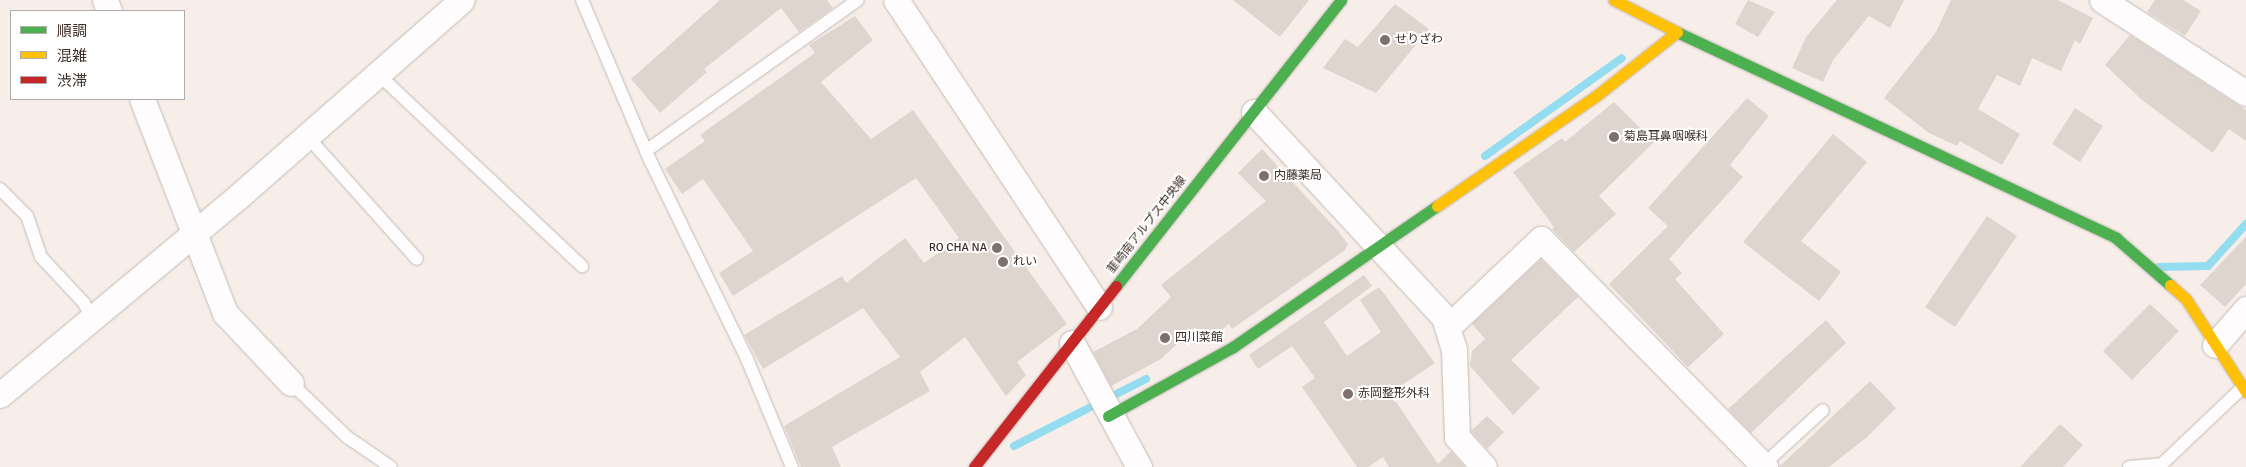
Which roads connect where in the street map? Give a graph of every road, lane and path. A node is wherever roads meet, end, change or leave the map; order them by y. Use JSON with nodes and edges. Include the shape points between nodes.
{"nodes":[{"id":1,"x":462,"y":0,"type":"edge"},
{"id":2,"x":582,"y":0,"type":"edge"},
{"id":3,"x":858,"y":0,"type":"edge"},
{"id":4,"x":896,"y":0,"type":"edge"},
{"id":5,"x":1341,"y":0,"type":"edge"},
{"id":6,"x":1614,"y":0,"type":"edge"},
{"id":7,"x":2102,"y":0,"type":"edge"},
{"id":8,"x":1671,"y":38,"type":"junction"},
{"id":9,"x":377,"y":73,"type":"junction"},
{"id":10,"x":2246,"y":92,"type":"edge"},
{"id":11,"x":142,"y":100,"type":"edge"},
{"id":12,"x":1254,"y":112,"type":"junction"},
{"id":13,"x":306,"y":134,"type":"junction"},
{"id":14,"x":646,"y":151,"type":"junction"},
{"id":15,"x":0,"y":189,"type":"edge"},
{"id":16,"x":194,"y":233,"type":"junction"},
{"id":17,"x":1372,"y":240,"type":"junction"},
{"id":18,"x":417,"y":259,"type":"dead end"},
{"id":19,"x":582,"y":266,"type":"dead end"},
{"id":20,"x":1099,"y":307,"type":"junction"},
{"id":21,"x":2246,"y":309,"type":"edge"},
{"id":22,"x":92,"y":319,"type":"junction"},
{"id":23,"x":1448,"y":326,"type":"junction"},
{"id":24,"x":1072,"y":343,"type":"junction"},
{"id":25,"x":2215,"y":345,"type":"junction"},
{"id":26,"x":291,"y":383,"type":"joint"},
{"id":27,"x":2244,"y":390,"type":"edge"},
{"id":28,"x":0,"y":395,"type":"edge"},
{"id":29,"x":1104,"y":407,"type":"junction"},
{"id":30,"x":1823,"y":410,"type":"dead end"},
{"id":31,"x":1764,"y":466,"type":"edge"},
{"id":32,"x":392,"y":467,"type":"edge"},
{"id":33,"x":792,"y":467,"type":"edge"},
{"id":34,"x":974,"y":467,"type":"edge"},
{"id":35,"x":1139,"y":467,"type":"edge"},
{"id":36,"x":1484,"y":467,"type":"edge"},
{"id":37,"x":2129,"y":467,"type":"edge"}],
"edges":[{"from":1,"to":9,"type":"street"},
{"from":2,"to":14,"type":"lane"},
{"from":3,"to":14,"type":"lane"},
{"from":4,"to":20,"type":"street"},
{"from":5,"to":12,"type":"street","name":"韮崎南アルプス中央線"},
{"from":6,"to":8,"type":"street"},
{"from":7,"to":10,"type":"street"},
{"from":8,"to":17,"type":"street"},
{"from":8,"to":25,"type":"street","via":[[2116,238],[2186,299]]},
{"from":9,"to":13,"type":"street"},
{"from":9,"to":19,"type":"lane"},
{"from":11,"to":16,"type":"street"},
{"from":12,"to":17,"type":"street"},
{"from":12,"to":20,"type":"street","name":"韮崎南アルプス中央線"},
{"from":13,"to":16,"type":"street"},
{"from":13,"to":18,"type":"lane"},
{"from":14,"to":33,"type":"lane","via":[[747,359]]},
{"from":15,"to":22,"type":"lane","via":[[27,216],[41,257],[84,303]]},
{"from":16,"to":22,"type":"street"},
{"from":16,"to":26,"type":"street","via":[[225,313]]},
{"from":17,"to":23,"type":"street"},
{"from":17,"to":29,"type":"street","via":[[1234,347]]},
{"from":20,"to":24,"type":"street","name":"韮崎南アルプス中央線"},
{"from":21,"to":25,"type":"street"},
{"from":22,"to":28,"type":"street"},
{"from":23,"to":31,"type":"street","via":[[1541,239]]},
{"from":23,"to":36,"type":"street","via":[[1454,350],[1457,437]]},
{"from":24,"to":29,"type":"street"},
{"from":24,"to":34,"type":"street","name":"韮崎南アルプス中央線"},
{"from":25,"to":27,"type":"street"},
{"from":26,"to":32,"type":"lane","via":[[347,437]]},
{"from":27,"to":37,"type":"lane","via":[[2162,464]]},
{"from":29,"to":35,"type":"street"},
{"from":30,"to":31,"type":"lane"}]}
